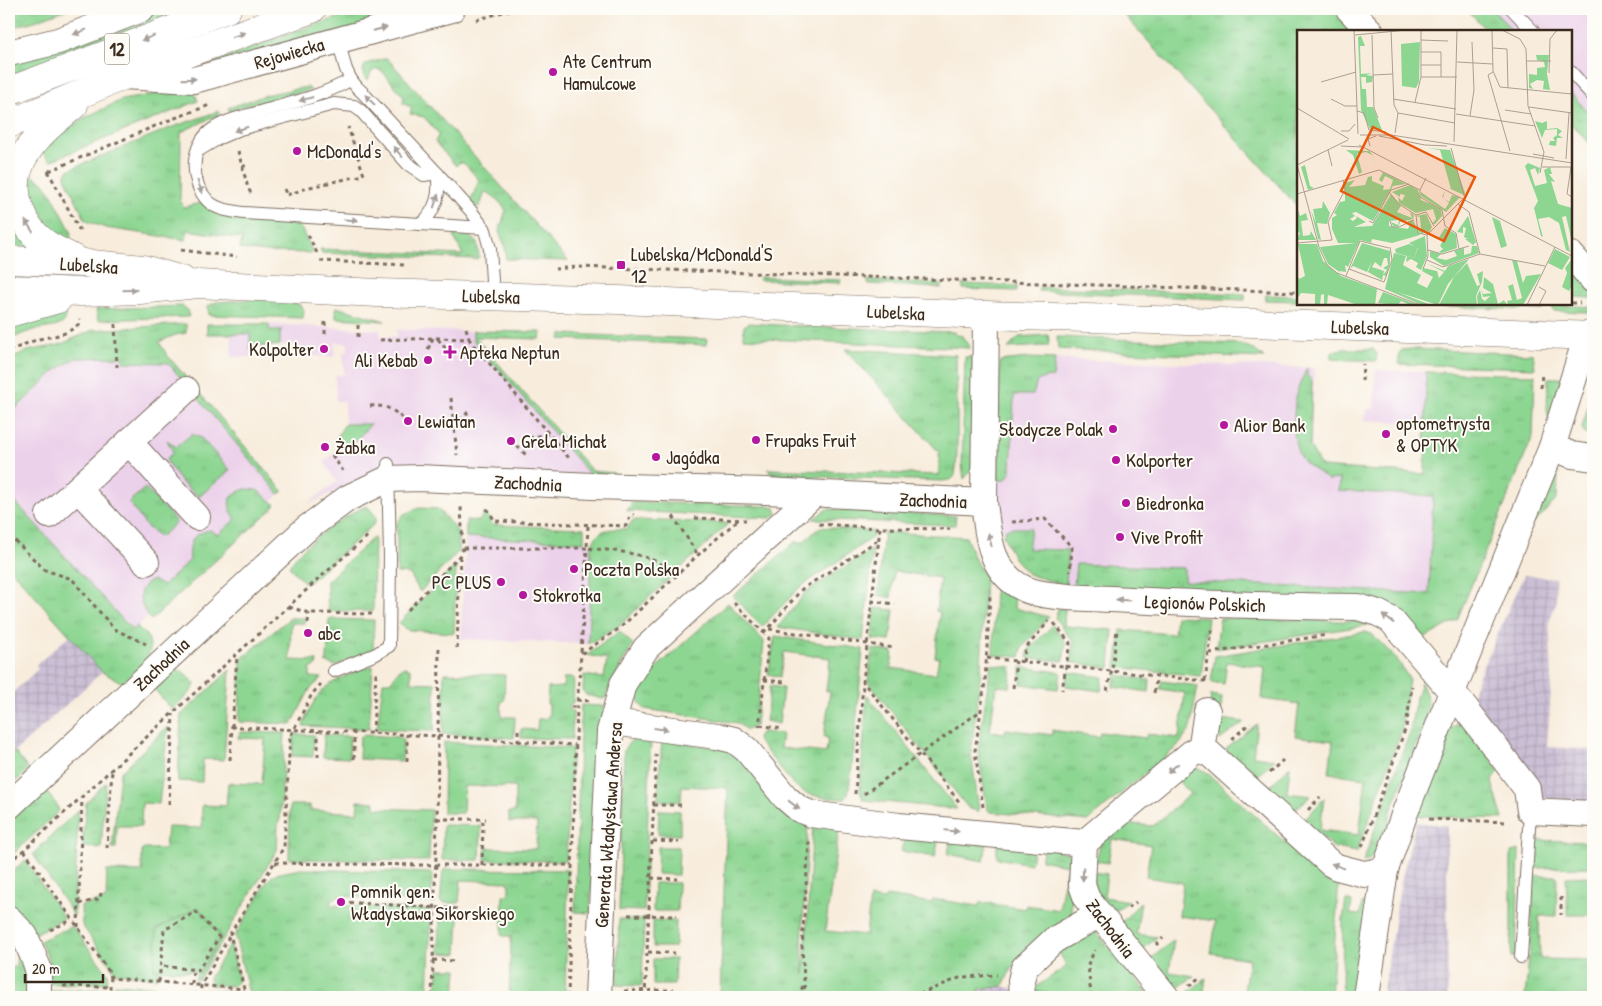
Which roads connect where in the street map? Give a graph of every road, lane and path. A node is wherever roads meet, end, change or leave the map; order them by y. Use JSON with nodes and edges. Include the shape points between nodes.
{"nodes":[{"id":1,"x":142,"y":9,"type":"edge"},
{"id":2,"x":226,"y":9,"type":"edge"},
{"id":3,"x":312,"y":9,"type":"edge"},
{"id":4,"x":452,"y":9,"type":"edge"},
{"id":5,"x":1349,"y":9,"type":"edge"},
{"id":6,"x":1512,"y":9,"type":"edge"},
{"id":7,"x":1369,"y":30,"type":"edge"},
{"id":8,"x":1532,"y":30,"type":"edge"},
{"id":9,"x":339,"y":39,"type":"junction"},
{"id":10,"x":9,"y":53,"type":"edge"},
{"id":11,"x":1572,"y":73,"type":"edge"},
{"id":12,"x":123,"y":76,"type":"junction"},
{"id":13,"x":350,"y":80,"type":"junction"},
{"id":14,"x":94,"y":89,"type":"junction"},
{"id":15,"x":9,"y":91,"type":"edge"},
{"id":16,"x":1593,"y":96,"type":"edge"},
{"id":17,"x":334,"y":104,"type":"junction"},
{"id":18,"x":9,"y":124,"type":"edge"},
{"id":19,"x":196,"y":152,"type":"junction"},
{"id":20,"x":249,"y":164,"type":"dead end"},
{"id":21,"x":242,"y":167,"type":"dead end"},
{"id":22,"x":437,"y":173,"type":"junction"},
{"id":23,"x":287,"y":195,"type":"dead end"},
{"id":24,"x":422,"y":224,"type":"junction"},
{"id":25,"x":484,"y":228,"type":"junction"},
{"id":26,"x":180,"y":250,"type":"dead end"},
{"id":27,"x":1572,"y":256,"type":"edge"},
{"id":28,"x":238,"y":257,"type":"dead end"},
{"id":29,"x":9,"y":260,"type":"edge"},
{"id":30,"x":318,"y":261,"type":"dead end"},
{"id":31,"x":328,"y":261,"type":"dead end"},
{"id":32,"x":82,"y":263,"type":"junction"},
{"id":33,"x":654,"y":270,"type":"dead end"},
{"id":34,"x":1593,"y":280,"type":"edge"},
{"id":35,"x":198,"y":284,"type":"junction"},
{"id":36,"x":9,"y":289,"type":"edge"},
{"id":37,"x":81,"y":292,"type":"junction"},
{"id":38,"x":1297,"y":292,"type":"edge"},
{"id":39,"x":493,"y":296,"type":"junction"},
{"id":40,"x":9,"y":313,"type":"edge"},
{"id":41,"x":986,"y":316,"type":"junction"},
{"id":42,"x":325,"y":322,"type":"dead end"},
{"id":43,"x":115,"y":324,"type":"dead end"},
{"id":44,"x":358,"y":325,"type":"dead end"},
{"id":45,"x":466,"y":328,"type":"dead end"},
{"id":46,"x":325,"y":334,"type":"dead end"},
{"id":47,"x":1590,"y":336,"type":"edge"},
{"id":48,"x":435,"y":338,"type":"junction"},
{"id":49,"x":468,"y":339,"type":"junction"},
{"id":50,"x":358,"y":340,"type":"dead end"},
{"id":51,"x":380,"y":340,"type":"dead end"},
{"id":52,"x":428,"y":349,"type":"dead end"},
{"id":53,"x":446,"y":349,"type":"dead end"},
{"id":54,"x":1363,"y":364,"type":"dead end"},
{"id":55,"x":116,"y":367,"type":"dead end"},
{"id":56,"x":1362,"y":381,"type":"dead end"},
{"id":57,"x":186,"y":390,"type":"dead end"},
{"id":58,"x":451,"y":398,"type":"dead end"},
{"id":59,"x":370,"y":406,"type":"dead end"},
{"id":60,"x":468,"y":412,"type":"dead end"},
{"id":61,"x":404,"y":420,"type":"dead end"},
{"id":62,"x":454,"y":428,"type":"junction"},
{"id":63,"x":548,"y":434,"type":"junction"},
{"id":64,"x":529,"y":438,"type":"dead end"},
{"id":65,"x":129,"y":442,"type":"junction"},
{"id":66,"x":1552,"y":447,"type":"junction"},
{"id":67,"x":1593,"y":458,"type":"edge"},
{"id":68,"x":458,"y":463,"type":"dead end"},
{"id":69,"x":388,"y":472,"type":"junction"},
{"id":70,"x":593,"y":486,"type":"junction"},
{"id":71,"x":78,"y":489,"type":"junction"},
{"id":72,"x":814,"y":494,"type":"junction"},
{"id":73,"x":984,"y":502,"type":"junction"},
{"id":74,"x":453,"y":507,"type":"dead end"},
{"id":75,"x":461,"y":507,"type":"junction"},
{"id":76,"x":470,"y":508,"type":"dead end"},
{"id":77,"x":479,"y":509,"type":"dead end"},
{"id":78,"x":49,"y":515,"type":"dead end"},
{"id":79,"x":640,"y":515,"type":"dead end"},
{"id":80,"x":664,"y":516,"type":"dead end"},
{"id":81,"x":673,"y":516,"type":"junction"},
{"id":82,"x":197,"y":517,"type":"dead end"},
{"id":83,"x":682,"y":517,"type":"dead end"},
{"id":84,"x":691,"y":517,"type":"dead end"},
{"id":85,"x":754,"y":521,"type":"dead end"},
{"id":86,"x":1008,"y":522,"type":"dead end"},
{"id":87,"x":811,"y":524,"type":"dead end"},
{"id":88,"x":588,"y":526,"type":"junction"},
{"id":89,"x":880,"y":528,"type":"junction"},
{"id":90,"x":959,"y":529,"type":"dead end"},
{"id":91,"x":372,"y":533,"type":"dead end"},
{"id":92,"x":9,"y":534,"type":"edge"},
{"id":93,"x":878,"y":540,"type":"junction"},
{"id":94,"x":462,"y":548,"type":"junction"},
{"id":95,"x":587,"y":548,"type":"junction"},
{"id":96,"x":460,"y":555,"type":"junction"},
{"id":97,"x":698,"y":555,"type":"dead end"},
{"id":98,"x":146,"y":562,"type":"dead end"},
{"id":99,"x":678,"y":574,"type":"dead end"},
{"id":100,"x":1070,"y":577,"type":"dead end"},
{"id":101,"x":990,"y":588,"type":"dead end"},
{"id":102,"x":729,"y":598,"type":"dead end"},
{"id":103,"x":871,"y":601,"type":"junction"},
{"id":104,"x":895,"y":604,"type":"dead end"},
{"id":105,"x":1214,"y":605,"type":"junction"},
{"id":106,"x":289,"y":607,"type":"junction"},
{"id":107,"x":309,"y":613,"type":"junction"},
{"id":108,"x":378,"y":614,"type":"dead end"},
{"id":109,"x":1051,"y":619,"type":"dead end"},
{"id":110,"x":308,"y":623,"type":"dead end"},
{"id":111,"x":768,"y":629,"type":"junction"},
{"id":112,"x":1117,"y":630,"type":"dead end"},
{"id":113,"x":389,"y":631,"type":"junction"},
{"id":114,"x":1041,"y":631,"type":"dead end"},
{"id":115,"x":763,"y":632,"type":"junction"},
{"id":116,"x":1331,"y":634,"type":"dead end"},
{"id":117,"x":866,"y":645,"type":"junction"},
{"id":118,"x":149,"y":646,"type":"dead end"},
{"id":119,"x":438,"y":648,"type":"dead end"},
{"id":120,"x":457,"y":648,"type":"dead end"},
{"id":121,"x":894,"y":648,"type":"dead end"},
{"id":122,"x":1209,"y":653,"type":"junction"},
{"id":123,"x":376,"y":654,"type":"junction"},
{"id":124,"x":581,"y":654,"type":"dead end"},
{"id":125,"x":237,"y":655,"type":"junction"},
{"id":126,"x":987,"y":658,"type":"junction"},
{"id":127,"x":1016,"y":661,"type":"junction"},
{"id":128,"x":1023,"y":662,"type":"junction"},
{"id":129,"x":1065,"y":666,"type":"junction"},
{"id":130,"x":1112,"y":670,"type":"junction"},
{"id":131,"x":334,"y":672,"type":"joint"},
{"id":132,"x":1157,"y":676,"type":"junction"},
{"id":133,"x":764,"y":680,"type":"junction"},
{"id":134,"x":1205,"y":681,"type":"junction"},
{"id":135,"x":1413,"y":681,"type":"dead end"},
{"id":136,"x":784,"y":682,"type":"dead end"},
{"id":137,"x":863,"y":682,"type":"junction"},
{"id":138,"x":1013,"y":688,"type":"dead end"},
{"id":139,"x":1062,"y":690,"type":"dead end"},
{"id":140,"x":1107,"y":691,"type":"dead end"},
{"id":141,"x":1452,"y":692,"type":"junction"},
{"id":142,"x":1154,"y":693,"type":"dead end"},
{"id":143,"x":577,"y":700,"type":"dead end"},
{"id":144,"x":1205,"y":700,"type":"joint"},
{"id":145,"x":593,"y":702,"type":"dead end"},
{"id":146,"x":571,"y":707,"type":"dead end"},
{"id":147,"x":577,"y":707,"type":"dead end"},
{"id":148,"x":979,"y":712,"type":"junction"},
{"id":149,"x":173,"y":713,"type":"junction"},
{"id":150,"x":613,"y":722,"type":"junction"},
{"id":151,"x":1250,"y":723,"type":"dead end"},
{"id":152,"x":759,"y":725,"type":"junction"},
{"id":153,"x":232,"y":727,"type":"junction"},
{"id":154,"x":518,"y":729,"type":"dead end"},
{"id":155,"x":782,"y":729,"type":"dead end"},
{"id":156,"x":294,"y":730,"type":"junction"},
{"id":157,"x":318,"y":731,"type":"junction"},
{"id":158,"x":354,"y":732,"type":"junction"},
{"id":159,"x":373,"y":733,"type":"junction"},
{"id":160,"x":407,"y":734,"type":"junction"},
{"id":161,"x":438,"y":736,"type":"junction"},
{"id":162,"x":518,"y":742,"type":"junction"},
{"id":163,"x":575,"y":745,"type":"dead end"},
{"id":164,"x":1214,"y":747,"type":"junction"},
{"id":165,"x":657,"y":748,"type":"dead end"},
{"id":166,"x":747,"y":750,"type":"junction"},
{"id":167,"x":920,"y":754,"type":"junction"},
{"id":168,"x":318,"y":757,"type":"dead end"},
{"id":169,"x":354,"y":759,"type":"dead end"},
{"id":170,"x":230,"y":760,"type":"dead end"},
{"id":171,"x":406,"y":761,"type":"dead end"},
{"id":172,"x":112,"y":769,"type":"junction"},
{"id":173,"x":82,"y":796,"type":"junction"},
{"id":174,"x":862,"y":796,"type":"dead end"},
{"id":175,"x":854,"y":803,"type":"dead end"},
{"id":176,"x":169,"y":804,"type":"dead end"},
{"id":177,"x":654,"y":805,"type":"junction"},
{"id":178,"x":681,"y":805,"type":"dead end"},
{"id":179,"x":9,"y":806,"type":"edge"},
{"id":180,"x":962,"y":806,"type":"dead end"},
{"id":181,"x":1593,"y":814,"type":"edge"},
{"id":182,"x":984,"y":815,"type":"dead end"},
{"id":183,"x":1529,"y":817,"type":"junction"},
{"id":184,"x":437,"y":819,"type":"junction"},
{"id":185,"x":1450,"y":820,"type":"dead end"},
{"id":186,"x":810,"y":831,"type":"dead end"},
{"id":187,"x":653,"y":841,"type":"junction"},
{"id":188,"x":679,"y":842,"type":"dead end"},
{"id":189,"x":1084,"y":844,"type":"junction"},
{"id":190,"x":107,"y":848,"type":"dead end"},
{"id":191,"x":1361,"y":849,"type":"dead end"},
{"id":192,"x":24,"y":850,"type":"junction"},
{"id":193,"x":9,"y":862,"type":"edge"},
{"id":194,"x":275,"y":863,"type":"junction"},
{"id":195,"x":435,"y":865,"type":"junction"},
{"id":196,"x":482,"y":865,"type":"junction"},
{"id":197,"x":573,"y":865,"type":"dead end"},
{"id":198,"x":1385,"y":870,"type":"junction"},
{"id":199,"x":651,"y":878,"type":"junction"},
{"id":200,"x":678,"y":879,"type":"dead end"},
{"id":201,"x":101,"y":894,"type":"dead end"},
{"id":202,"x":1561,"y":897,"type":"dead end"},
{"id":203,"x":341,"y":902,"type":"dead end"},
{"id":204,"x":79,"y":904,"type":"junction"},
{"id":205,"x":434,"y":907,"type":"junction"},
{"id":206,"x":459,"y":909,"type":"dead end"},
{"id":207,"x":649,"y":915,"type":"junction"},
{"id":208,"x":1561,"y":915,"type":"dead end"},
{"id":209,"x":676,"y":916,"type":"dead end"},
{"id":210,"x":1103,"y":920,"type":"junction"},
{"id":211,"x":11,"y":925,"type":"edge"},
{"id":212,"x":78,"y":928,"type":"junction"},
{"id":213,"x":230,"y":934,"type":"junction"},
{"id":214,"x":648,"y":952,"type":"junction"},
{"id":215,"x":675,"y":953,"type":"dead end"},
{"id":216,"x":1521,"y":957,"type":"dead end"},
{"id":217,"x":433,"y":960,"type":"junction"},
{"id":218,"x":457,"y":961,"type":"dead end"},
{"id":219,"x":161,"y":966,"type":"junction"},
{"id":220,"x":1024,"y":968,"type":"junction"},
{"id":221,"x":193,"y":969,"type":"junction"},
{"id":222,"x":111,"y":978,"type":"junction"},
{"id":223,"x":159,"y":982,"type":"junction"},
{"id":224,"x":192,"y":984,"type":"junction"},
{"id":225,"x":804,"y":984,"type":"junction"},
{"id":226,"x":201,"y":986,"type":"junction"},
{"id":227,"x":110,"y":987,"type":"junction"},
{"id":228,"x":244,"y":989,"type":"junction"},
{"id":229,"x":646,"y":990,"type":"junction"},
{"id":230,"x":674,"y":990,"type":"dead end"},
{"id":231,"x":38,"y":992,"type":"edge"},
{"id":232,"x":109,"y":997,"type":"edge"},
{"id":233,"x":200,"y":997,"type":"edge"},
{"id":234,"x":246,"y":997,"type":"edge"},
{"id":235,"x":432,"y":997,"type":"edge"},
{"id":236,"x":598,"y":997,"type":"edge"},
{"id":237,"x":645,"y":997,"type":"edge"},
{"id":238,"x":798,"y":997,"type":"edge"},
{"id":239,"x":805,"y":997,"type":"edge"},
{"id":240,"x":912,"y":997,"type":"edge"},
{"id":241,"x":1022,"y":997,"type":"edge"},
{"id":242,"x":1091,"y":997,"type":"edge"},
{"id":243,"x":1166,"y":997,"type":"edge"},
{"id":244,"x":1366,"y":997,"type":"edge"}],
"edges":[{"from":1,"to":10,"type":"street","one_way":true,"via":[[58,41]]},
{"from":2,"to":15,"type":"main road","number":"12","one_way":true},
{"from":12,"to":3,"type":"main road","name":"Rejowiecka","number":"12","one_way":true},
{"from":9,"to":4,"type":"street","name":"Rejowiecka","one_way":true},
{"from":5,"to":7,"type":"street"},
{"from":6,"to":8,"type":"lane"},
{"from":12,"to":9,"type":"street","name":"Rejowiecka","one_way":true,"via":[[194,80]]},
{"from":9,"to":13,"type":"lane"},
{"from":11,"to":16,"type":"lane"},
{"from":12,"to":14,"type":"main road","name":"Rejowiecka","number":"12"},
{"from":13,"to":19,"type":"lane","one_way":true,"via":[[323,94],[227,122],[212,130]]},
{"from":22,"to":13,"type":"lane","one_way":true},
{"from":14,"to":18,"type":"main road","name":"Rejowiecka","number":"12"},
{"from":32,"to":14,"type":"main road","one_way":true,"via":[[46,244],[29,228],[17,201],[16,174],[23,155],[52,123]]},
{"from":17,"to":19,"type":"lane","one_way":true,"via":[[240,129]]},
{"from":22,"to":17,"type":"lane","one_way":true,"via":[[424,175],[408,164],[354,106]]},
{"from":17,"to":23,"type":"path","via":[[342,112],[364,175]]},
{"from":19,"to":24,"type":"lane","one_way":true,"via":[[195,171],[202,192],[218,208],[244,213]]},
{"from":20,"to":21,"type":"path"},
{"from":24,"to":22,"type":"lane","one_way":true,"via":[[436,205],[440,185]]},
{"from":22,"to":25,"type":"lane"},
{"from":24,"to":25,"type":"lane"},
{"from":25,"to":39,"type":"lane","via":[[490,249]]},
{"from":26,"to":28,"type":"path"},
{"from":27,"to":34,"type":"street"},
{"from":29,"to":32,"type":"main road","name":"Lubelska"},
{"from":30,"to":31,"type":"path"},
{"from":32,"to":35,"type":"main road","name":"Lubelska","via":[[143,270]]},
{"from":33,"to":38,"type":"path"},
{"from":37,"to":35,"type":"main road","name":"Lubelska","one_way":true},
{"from":35,"to":39,"type":"main road","name":"Lubelska"},
{"from":36,"to":37,"type":"main road","name":"Lubelska"},
{"from":37,"to":40,"type":"main road"},
{"from":39,"to":41,"type":"main road","name":"Lubelska"},
{"from":41,"to":47,"type":"main road","name":"Lubelska"},
{"from":41,"to":73,"type":"street","name":"Zachodnia"},
{"from":42,"to":46,"type":"path"},
{"from":43,"to":55,"type":"path"},
{"from":44,"to":50,"type":"path"},
{"from":45,"to":49,"type":"path"},
{"from":47,"to":66,"type":"street"},
{"from":48,"to":49,"type":"path"},
{"from":48,"to":51,"type":"path"},
{"from":48,"to":52,"type":"path"},
{"from":48,"to":53,"type":"path"},
{"from":49,"to":63,"type":"path"},
{"from":54,"to":56,"type":"path"},
{"from":57,"to":65,"type":"street"},
{"from":58,"to":62,"type":"path"},
{"from":59,"to":61,"type":"path","via":[[383,405]]},
{"from":60,"to":62,"type":"path"},
{"from":62,"to":68,"type":"path"},
{"from":63,"to":64,"type":"path"},
{"from":63,"to":70,"type":"path"},
{"from":65,"to":71,"type":"street"},
{"from":65,"to":82,"type":"street"},
{"from":66,"to":67,"type":"street","via":[[1572,455]]},
{"from":66,"to":141,"type":"street"},
{"from":69,"to":70,"type":"street","name":"Zachodnia","via":[[419,478]]},
{"from":69,"to":113,"type":"lane"},
{"from":69,"to":179,"type":"street","name":"Zachodnia","via":[[306,529]]},
{"from":70,"to":72,"type":"street","name":"Zachodnia"},
{"from":71,"to":78,"type":"street"},
{"from":71,"to":98,"type":"street"},
{"from":72,"to":73,"type":"street","name":"Zachodnia"},
{"from":72,"to":150,"type":"street","name":"Generała Władysława Andersa","via":[[646,648],[623,684]]},
{"from":105,"to":73,"type":"street","name":"Legionów Polskich","one_way":true,"via":[[1060,596],[1025,590],[994,560]]},
{"from":74,"to":75,"type":"path"},
{"from":75,"to":76,"type":"path"},
{"from":75,"to":94,"type":"path"},
{"from":77,"to":88,"type":"path","via":[[488,510],[495,521]]},
{"from":79,"to":88,"type":"path","via":[[631,515],[626,526]]},
{"from":80,"to":81,"type":"path"},
{"from":81,"to":83,"type":"path"},
{"from":81,"to":97,"type":"path"},
{"from":84,"to":85,"type":"path"},
{"from":86,"to":100,"type":"path","via":[[1045,520],[1072,547]]},
{"from":87,"to":89,"type":"path"},
{"from":88,"to":95,"type":"path"},
{"from":89,"to":90,"type":"path"},
{"from":89,"to":93,"type":"path"},
{"from":91,"to":106,"type":"path"},
{"from":92,"to":118,"type":"path","via":[[45,570],[72,580],[114,629]]},
{"from":93,"to":103,"type":"path"},
{"from":93,"to":111,"type":"path","via":[[802,589]]},
{"from":94,"to":95,"type":"path"},
{"from":94,"to":96,"type":"path"},
{"from":95,"to":99,"type":"path","via":[[635,553],[653,559]]},
{"from":95,"to":124,"type":"path"},
{"from":96,"to":113,"type":"path"},
{"from":96,"to":120,"type":"path"},
{"from":101,"to":126,"type":"path"},
{"from":102,"to":115,"type":"path"},
{"from":103,"to":104,"type":"path"},
{"from":103,"to":117,"type":"path"},
{"from":105,"to":122,"type":"path"},
{"from":141,"to":105,"type":"street","name":"Legionów Polskich","one_way":true,"via":[[1391,620],[1378,613],[1358,607]]},
{"from":106,"to":107,"type":"path"},
{"from":106,"to":125,"type":"path"},
{"from":107,"to":108,"type":"path"},
{"from":107,"to":110,"type":"path"},
{"from":109,"to":129,"type":"path","via":[[1070,643]]},
{"from":111,"to":115,"type":"path"},
{"from":111,"to":117,"type":"path"},
{"from":112,"to":130,"type":"path"},
{"from":113,"to":123,"type":"lane","via":[[388,646]]},
{"from":114,"to":128,"type":"path","via":[[1025,650]]},
{"from":115,"to":133,"type":"path","via":[[769,638]]},
{"from":116,"to":122,"type":"path"},
{"from":117,"to":121,"type":"path"},
{"from":117,"to":137,"type":"path"},
{"from":119,"to":161,"type":"path"},
{"from":122,"to":134,"type":"path"},
{"from":123,"to":131,"type":"lane"},
{"from":123,"to":159,"type":"path"},
{"from":125,"to":149,"type":"path"},
{"from":125,"to":153,"type":"path"},
{"from":126,"to":127,"type":"path"},
{"from":126,"to":148,"type":"path"},
{"from":127,"to":128,"type":"path"},
{"from":127,"to":138,"type":"path"},
{"from":128,"to":129,"type":"path"},
{"from":129,"to":130,"type":"path"},
{"from":129,"to":139,"type":"path"},
{"from":130,"to":132,"type":"path"},
{"from":130,"to":140,"type":"path"},
{"from":131,"to":156,"type":"path","via":[[316,690]]},
{"from":132,"to":134,"type":"path"},
{"from":132,"to":142,"type":"path"},
{"from":133,"to":136,"type":"path"},
{"from":133,"to":152,"type":"path"},
{"from":134,"to":144,"type":"path"},
{"from":135,"to":191,"type":"path","via":[[1406,727]]},
{"from":137,"to":167,"type":"path"},
{"from":137,"to":175,"type":"path"},
{"from":141,"to":183,"type":"street","name":"Legionów Polskich","via":[[1527,789]]},
{"from":141,"to":198,"type":"street"},
{"from":143,"to":145,"type":"path"},
{"from":144,"to":164,"type":"street"},
{"from":146,"to":147,"type":"path"},
{"from":148,"to":167,"type":"path"},
{"from":148,"to":182,"type":"path","via":[[975,751]]},
{"from":149,"to":172,"type":"path"},
{"from":149,"to":176,"type":"path"},
{"from":150,"to":166,"type":"street","one_way":true,"via":[[717,736],[734,740]]},
{"from":150,"to":236,"type":"street","name":"Generała Władysława Andersa"},
{"from":151,"to":164,"type":"path"},
{"from":152,"to":155,"type":"path"},
{"from":152,"to":166,"type":"path","via":[[749,735]]},
{"from":153,"to":156,"type":"path"},
{"from":153,"to":170,"type":"path"},
{"from":154,"to":162,"type":"path"},
{"from":156,"to":157,"type":"path"},
{"from":156,"to":194,"type":"path","via":[[290,737],[284,847]]},
{"from":157,"to":158,"type":"path"},
{"from":157,"to":168,"type":"path"},
{"from":158,"to":159,"type":"path"},
{"from":158,"to":169,"type":"path"},
{"from":159,"to":160,"type":"path"},
{"from":160,"to":161,"type":"path"},
{"from":160,"to":171,"type":"path"},
{"from":161,"to":162,"type":"path"},
{"from":161,"to":184,"type":"path"},
{"from":162,"to":163,"type":"path"},
{"from":164,"to":189,"type":"street","one_way":true,"via":[[1194,750]]},
{"from":198,"to":164,"type":"street","one_way":true,"via":[[1364,874],[1330,863],[1210,754]]},
{"from":165,"to":177,"type":"path"},
{"from":166,"to":189,"type":"street","one_way":true,"via":[[785,797],[811,814]]},
{"from":167,"to":174,"type":"path"},
{"from":167,"to":180,"type":"path"},
{"from":172,"to":173,"type":"path"},
{"from":172,"to":190,"type":"path"},
{"from":173,"to":192,"type":"path"},
{"from":173,"to":204,"type":"path"},
{"from":177,"to":178,"type":"path"},
{"from":177,"to":187,"type":"path"},
{"from":181,"to":183,"type":"street"},
{"from":183,"to":185,"type":"path"},
{"from":183,"to":216,"type":"lane"},
{"from":184,"to":195,"type":"path"},
{"from":184,"to":196,"type":"path","via":[[485,819]]},
{"from":186,"to":225,"type":"path","via":[[802,946]]},
{"from":187,"to":188,"type":"path"},
{"from":187,"to":199,"type":"path"},
{"from":189,"to":210,"type":"street","name":"Zachodnia","one_way":true,"via":[[1082,885],[1087,900]]},
{"from":192,"to":193,"type":"path"},
{"from":192,"to":212,"type":"path"},
{"from":194,"to":195,"type":"path"},
{"from":194,"to":213,"type":"path"},
{"from":195,"to":196,"type":"path"},
{"from":195,"to":205,"type":"path"},
{"from":196,"to":197,"type":"path"},
{"from":198,"to":244,"type":"street"},
{"from":199,"to":200,"type":"path"},
{"from":199,"to":207,"type":"path"},
{"from":201,"to":204,"type":"path","via":[[100,899]]},
{"from":202,"to":208,"type":"path"},
{"from":203,"to":205,"type":"path"},
{"from":204,"to":212,"type":"path"},
{"from":205,"to":206,"type":"path"},
{"from":205,"to":217,"type":"path"},
{"from":207,"to":209,"type":"path"},
{"from":207,"to":214,"type":"path"},
{"from":210,"to":220,"type":"street","via":[[1054,940]]},
{"from":210,"to":242,"type":"path","via":[[1088,964]]},
{"from":210,"to":243,"type":"street","name":"Zachodnia"},
{"from":211,"to":231,"type":"street","via":[[25,936],[38,968]]},
{"from":212,"to":222,"type":"path"},
{"from":213,"to":226,"type":"path"},
{"from":213,"to":228,"type":"path"},
{"from":214,"to":215,"type":"path"},
{"from":214,"to":229,"type":"path"},
{"from":217,"to":218,"type":"path"},
{"from":217,"to":235,"type":"path"},
{"from":219,"to":221,"type":"path"},
{"from":219,"to":221,"type":"path","via":[[164,930],[196,912],[219,937],[198,970]]},
{"from":219,"to":223,"type":"path"},
{"from":220,"to":240,"type":"path","via":[[1007,975],[962,977]]},
{"from":220,"to":241,"type":"street"},
{"from":221,"to":224,"type":"path"},
{"from":222,"to":223,"type":"path"},
{"from":222,"to":227,"type":"path"},
{"from":223,"to":224,"type":"path"},
{"from":224,"to":226,"type":"path"},
{"from":225,"to":238,"type":"path"},
{"from":225,"to":239,"type":"path"},
{"from":226,"to":228,"type":"path"},
{"from":226,"to":233,"type":"path"},
{"from":227,"to":231,"type":"path"},
{"from":227,"to":232,"type":"path"},
{"from":228,"to":234,"type":"path"},
{"from":229,"to":230,"type":"path"},
{"from":229,"to":237,"type":"path"}]}
